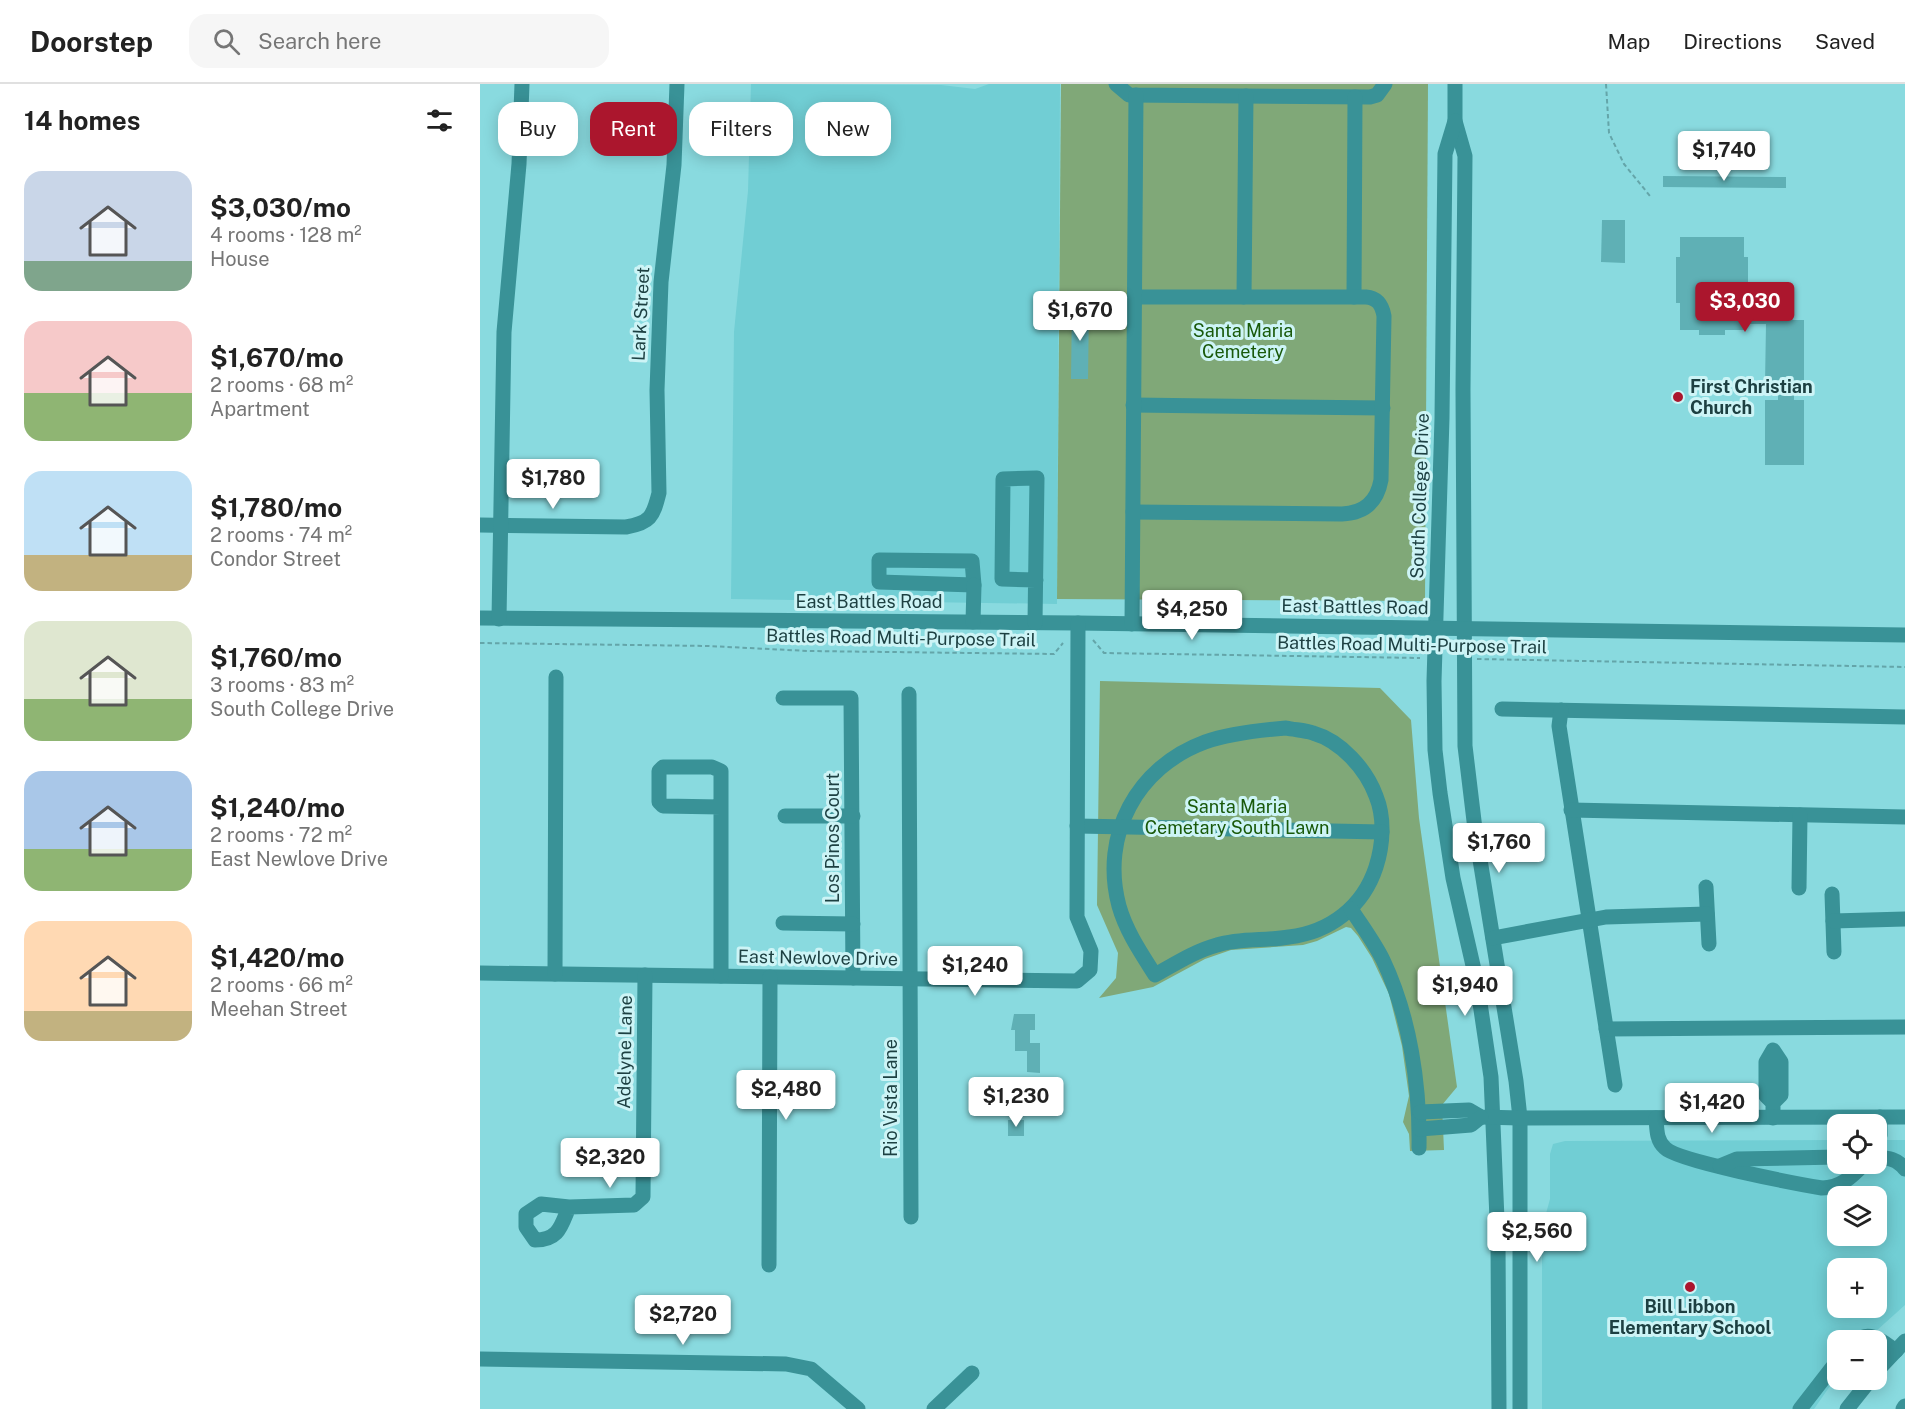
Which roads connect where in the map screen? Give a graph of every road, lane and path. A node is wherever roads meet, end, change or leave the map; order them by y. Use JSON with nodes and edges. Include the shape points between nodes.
{"nodes":[{"id":1,"x":522,"y":84,"type":"edge"},
{"id":2,"x":677,"y":84,"type":"edge"},
{"id":3,"x":1116,"y":84,"type":"edge"},
{"id":4,"x":1384,"y":84,"type":"edge"},
{"id":5,"x":1455,"y":84,"type":"edge"},
{"id":6,"x":1606,"y":84,"type":"edge"},
{"id":7,"x":1136,"y":95,"type":"junction"},
{"id":8,"x":1246,"y":96,"type":"junction"},
{"id":9,"x":1355,"y":97,"type":"junction"},
{"id":10,"x":1455,"y":121,"type":"junction"},
{"id":11,"x":1650,"y":196,"type":"dead end"},
{"id":12,"x":1134,"y":297,"type":"junction"},
{"id":13,"x":1244,"y":297,"type":"junction"},
{"id":14,"x":1354,"y":297,"type":"junction"},
{"id":15,"x":1134,"y":405,"type":"junction"},
{"id":16,"x":1383,"y":408,"type":"junction"},
{"id":17,"x":1133,"y":512,"type":"junction"},
{"id":18,"x":480,"y":525,"type":"edge"},
{"id":19,"x":501,"y":525,"type":"junction"},
{"id":20,"x":1036,"y":580,"type":"junction"},
{"id":21,"x":974,"y":585,"type":"junction"},
{"id":22,"x":480,"y":618,"type":"edge"},
{"id":23,"x":500,"y":619,"type":"junction"},
{"id":24,"x":973,"y":622,"type":"junction"},
{"id":25,"x":1035,"y":623,"type":"junction"},
{"id":26,"x":1078,"y":623,"type":"junction"},
{"id":27,"x":1132,"y":624,"type":"junction"},
{"id":28,"x":1436,"y":628,"type":"junction"},
{"id":29,"x":1465,"y":628,"type":"junction"},
{"id":30,"x":1905,"y":635,"type":"edge"},
{"id":31,"x":480,"y":643,"type":"edge"},
{"id":32,"x":1435,"y":657,"type":"junction"},
{"id":33,"x":1465,"y":658,"type":"junction"},
{"id":34,"x":1905,"y":667,"type":"edge"},
{"id":35,"x":556,"y":677,"type":"dead end"},
{"id":36,"x":909,"y":694,"type":"dead end"},
{"id":37,"x":783,"y":698,"type":"dead end"},
{"id":38,"x":1502,"y":709,"type":"dead end"},
{"id":39,"x":1561,"y":710,"type":"junction"},
{"id":40,"x":1905,"y":717,"type":"edge"},
{"id":41,"x":721,"y":807,"type":"junction"},
{"id":42,"x":1571,"y":810,"type":"junction"},
{"id":43,"x":1800,"y":815,"type":"junction"},
{"id":44,"x":785,"y":816,"type":"dead end"},
{"id":45,"x":853,"y":816,"type":"junction"},
{"id":46,"x":1905,"y":817,"type":"edge"},
{"id":47,"x":1077,"y":826,"type":"junction"},
{"id":48,"x":1120,"y":827,"type":"junction"},
{"id":49,"x":1382,"y":832,"type":"junction"},
{"id":50,"x":1706,"y":887,"type":"dead end"},
{"id":51,"x":1799,"y":888,"type":"dead end"},
{"id":52,"x":1832,"y":894,"type":"dead end"},
{"id":53,"x":1351,"y":909,"type":"junction"},
{"id":54,"x":1707,"y":914,"type":"junction"},
{"id":55,"x":1905,"y":919,"type":"edge"},
{"id":56,"x":1833,"y":921,"type":"junction"},
{"id":57,"x":783,"y":922,"type":"dead end"},
{"id":58,"x":1589,"y":922,"type":"junction"},
{"id":59,"x":853,"y":924,"type":"junction"},
{"id":60,"x":1493,"y":938,"type":"junction"},
{"id":61,"x":1708,"y":944,"type":"dead end"},
{"id":62,"x":1834,"y":952,"type":"dead end"},
{"id":63,"x":480,"y":973,"type":"edge"},
{"id":64,"x":555,"y":974,"type":"junction"},
{"id":65,"x":645,"y":975,"type":"junction"},
{"id":66,"x":721,"y":976,"type":"junction"},
{"id":67,"x":770,"y":977,"type":"junction"},
{"id":68,"x":853,"y":978,"type":"junction"},
{"id":69,"x":911,"y":979,"type":"junction"},
{"id":70,"x":1905,"y":1027,"type":"edge"},
{"id":71,"x":1606,"y":1029,"type":"junction"},
{"id":72,"x":1773,"y":1029,"type":"junction"},
{"id":73,"x":1616,"y":1085,"type":"dead end"},
{"id":74,"x":1773,"y":1111,"type":"junction"},
{"id":75,"x":1420,"y":1112,"type":"junction"},
{"id":76,"x":1827,"y":1114,"type":"edge"},
{"id":77,"x":1487,"y":1117,"type":"junction"},
{"id":78,"x":1887,"y":1117,"type":"edge"},
{"id":79,"x":1905,"y":1117,"type":"edge"},
{"id":80,"x":1520,"y":1118,"type":"junction"},
{"id":81,"x":1656,"y":1118,"type":"junction"},
{"id":82,"x":1420,"y":1129,"type":"junction"},
{"id":83,"x":1419,"y":1148,"type":"dead end"},
{"id":84,"x":1827,"y":1157,"type":"edge"},
{"id":85,"x":1887,"y":1158,"type":"edge"},
{"id":86,"x":1720,"y":1166,"type":"junction"},
{"id":87,"x":1905,"y":1169,"type":"edge"},
{"id":88,"x":1853,"y":1174,"type":"edge"},
{"id":89,"x":569,"y":1207,"type":"dead end"},
{"id":90,"x":911,"y":1216,"type":"dead end"},
{"id":91,"x":769,"y":1265,"type":"dead end"},
{"id":92,"x":1900,"y":1346,"type":"edge"},
{"id":93,"x":480,"y":1359,"type":"edge"},
{"id":94,"x":1887,"y":1360,"type":"edge"},
{"id":95,"x":972,"y":1373,"type":"dead end"},
{"id":96,"x":1827,"y":1374,"type":"edge"},
{"id":97,"x":1862,"y":1390,"type":"edge"},
{"id":98,"x":858,"y":1409,"type":"edge"},
{"id":99,"x":934,"y":1409,"type":"edge"},
{"id":100,"x":1499,"y":1409,"type":"edge"},
{"id":101,"x":1520,"y":1409,"type":"edge"},
{"id":102,"x":1800,"y":1409,"type":"edge"},
{"id":103,"x":1846,"y":1409,"type":"edge"}],
"edges":[{"from":1,"to":19,"type":"street","via":[[504,332]]},
{"from":2,"to":19,"type":"street","name":"Lark Street","via":[[674,165],[661,282],[659,493],[651,517],[626,527]]},
{"from":3,"to":7,"type":"street","via":[[1129,95]]},
{"from":4,"to":9,"type":"street","via":[[1377,95]]},
{"from":5,"to":10,"type":"street","name":"South College Drive"},
{"from":6,"to":11,"type":"path","via":[[1609,133],[1624,164]]},
{"from":7,"to":8,"type":"street"},
{"from":7,"to":12,"type":"street"},
{"from":8,"to":9,"type":"street"},
{"from":8,"to":13,"type":"street"},
{"from":9,"to":14,"type":"street"},
{"from":10,"to":28,"type":"street","name":"South College Drive","via":[[1445,154]]},
{"from":10,"to":29,"type":"street","name":"South College Drive","via":[[1465,156]]},
{"from":12,"to":13,"type":"street"},
{"from":12,"to":15,"type":"street"},
{"from":13,"to":14,"type":"street"},
{"from":14,"to":16,"type":"street","via":[[1371,298],[1382,306]]},
{"from":15,"to":16,"type":"street"},
{"from":15,"to":17,"type":"street"},
{"from":16,"to":17,"type":"street","via":[[1380,489],[1368,506],[1355,513]]},
{"from":17,"to":27,"type":"street"},
{"from":18,"to":19,"type":"street"},
{"from":19,"to":23,"type":"street"},
{"from":20,"to":20,"type":"street","via":[[1037,478],[1003,479],[1002,579]]},
{"from":20,"to":25,"type":"street"},
{"from":21,"to":21,"type":"street","via":[[972,561],[879,560],[879,582]]},
{"from":21,"to":24,"type":"street"},
{"from":22,"to":23,"type":"street","name":"East Battles Road"},
{"from":23,"to":24,"type":"street","name":"East Battles Road"},
{"from":24,"to":25,"type":"street","name":"East Battles Road"},
{"from":25,"to":26,"type":"street","name":"East Battles Road"},
{"from":26,"to":27,"type":"street","name":"East Battles Road"},
{"from":26,"to":31,"type":"path","name":"Battles Road Multi-Purpose Trail","via":[[1054,654]]},
{"from":26,"to":32,"type":"path","name":"Battles Road Multi-Purpose Trail","via":[[1104,653]]},
{"from":26,"to":47,"type":"street","name":"East Newlove Drive"},
{"from":27,"to":28,"type":"street","name":"East Battles Road"},
{"from":28,"to":29,"type":"street","name":"East Battles Road"},
{"from":28,"to":32,"type":"street","name":"South College Drive"},
{"from":29,"to":30,"type":"street","name":"East Battles Road"},
{"from":29,"to":33,"type":"street","name":"South College Drive"},
{"from":32,"to":77,"type":"street","name":"South College Drive","via":[[1434,715],[1440,793],[1491,1077]]},
{"from":33,"to":34,"type":"path","name":"Battles Road Multi-Purpose Trail"},
{"from":33,"to":60,"type":"street","name":"South College Drive","via":[[1468,787]]},
{"from":35,"to":64,"type":"street"},
{"from":36,"to":69,"type":"street","name":"Rio Vista Lane"},
{"from":37,"to":45,"type":"street","name":"Los Pinos Court","via":[[851,698]]},
{"from":38,"to":39,"type":"street"},
{"from":39,"to":40,"type":"street"},
{"from":39,"to":42,"type":"street","via":[[1558,726]]},
{"from":41,"to":41,"type":"street","via":[[663,806],[659,802],[659,771],[663,767],[712,767],[721,771]]},
{"from":41,"to":66,"type":"street"},
{"from":42,"to":43,"type":"street"},
{"from":42,"to":58,"type":"street"},
{"from":43,"to":46,"type":"street"},
{"from":43,"to":51,"type":"street"},
{"from":44,"to":45,"type":"street"},
{"from":45,"to":59,"type":"street","name":"Los Pinos Court"},
{"from":47,"to":48,"type":"street"},
{"from":47,"to":69,"type":"street","name":"East Newlove Drive","via":[[1077,917],[1091,951],[1090,970],[1077,981]]},
{"from":48,"to":49,"type":"street"},
{"from":48,"to":49,"type":"street","via":[[1135,796],[1153,774],[1176,756],[1206,742],[1286,728],[1314,733],[1353,760],[1377,796]]},
{"from":48,"to":53,"type":"street","via":[[1114,882],[1120,908],[1136,946],[1155,975],[1216,945],[1312,933],[1333,924]]},
{"from":49,"to":53,"type":"street","via":[[1374,874]]},
{"from":50,"to":54,"type":"street"},
{"from":52,"to":56,"type":"street"},
{"from":53,"to":75,"type":"street","via":[[1382,958],[1402,1007]]},
{"from":54,"to":58,"type":"street","via":[[1606,917]]},
{"from":54,"to":61,"type":"street"},
{"from":55,"to":56,"type":"street"},
{"from":56,"to":62,"type":"street"},
{"from":57,"to":59,"type":"street"},
{"from":58,"to":60,"type":"street"},
{"from":58,"to":71,"type":"street"},
{"from":59,"to":68,"type":"street","name":"Los Pinos Court"},
{"from":60,"to":80,"type":"street","name":"South College Drive"},
{"from":63,"to":64,"type":"street","name":"East Newlove Drive"},
{"from":64,"to":65,"type":"street","name":"East Newlove Drive"},
{"from":65,"to":66,"type":"street","name":"East Newlove Drive"},
{"from":65,"to":89,"type":"street","name":"Adelyne Lane","via":[[643,1197],[634,1205]]},
{"from":66,"to":67,"type":"street","name":"East Newlove Drive"},
{"from":67,"to":68,"type":"street","name":"East Newlove Drive"},
{"from":67,"to":91,"type":"street"},
{"from":68,"to":69,"type":"street","name":"East Newlove Drive"},
{"from":69,"to":90,"type":"street","name":"Rio Vista Lane"},
{"from":70,"to":72,"type":"street"},
{"from":71,"to":72,"type":"street"},
{"from":71,"to":73,"type":"street"},
{"from":72,"to":74,"type":"street","via":[[1773,1050],[1781,1062],[1781,1095]]},
{"from":74,"to":76,"type":"street"},
{"from":74,"to":81,"type":"street"},
{"from":75,"to":77,"type":"street","via":[[1468,1110]]},
{"from":75,"to":82,"type":"street"},
{"from":77,"to":80,"type":"street"},
{"from":77,"to":82,"type":"street","via":[[1471,1125]]},
{"from":77,"to":100,"type":"street","name":"South College Drive","via":[[1498,1243]]},
{"from":78,"to":79,"type":"street"},
{"from":80,"to":81,"type":"street"},
{"from":80,"to":101,"type":"street","name":"South College Drive"},
{"from":81,"to":86,"type":"street","via":[[1658,1140],[1666,1150]]},
{"from":82,"to":83,"type":"street"},
{"from":84,"to":86,"type":"street","via":[[1737,1159]]},
{"from":85,"to":87,"type":"street"},
{"from":86,"to":88,"type":"street","via":[[1832,1188]]},
{"from":92,"to":94,"type":"street"},
{"from":93,"to":98,"type":"street","via":[[786,1364],[811,1369]]},
{"from":95,"to":99,"type":"street"},
{"from":96,"to":102,"type":"street"},
{"from":97,"to":103,"type":"street"}]}
